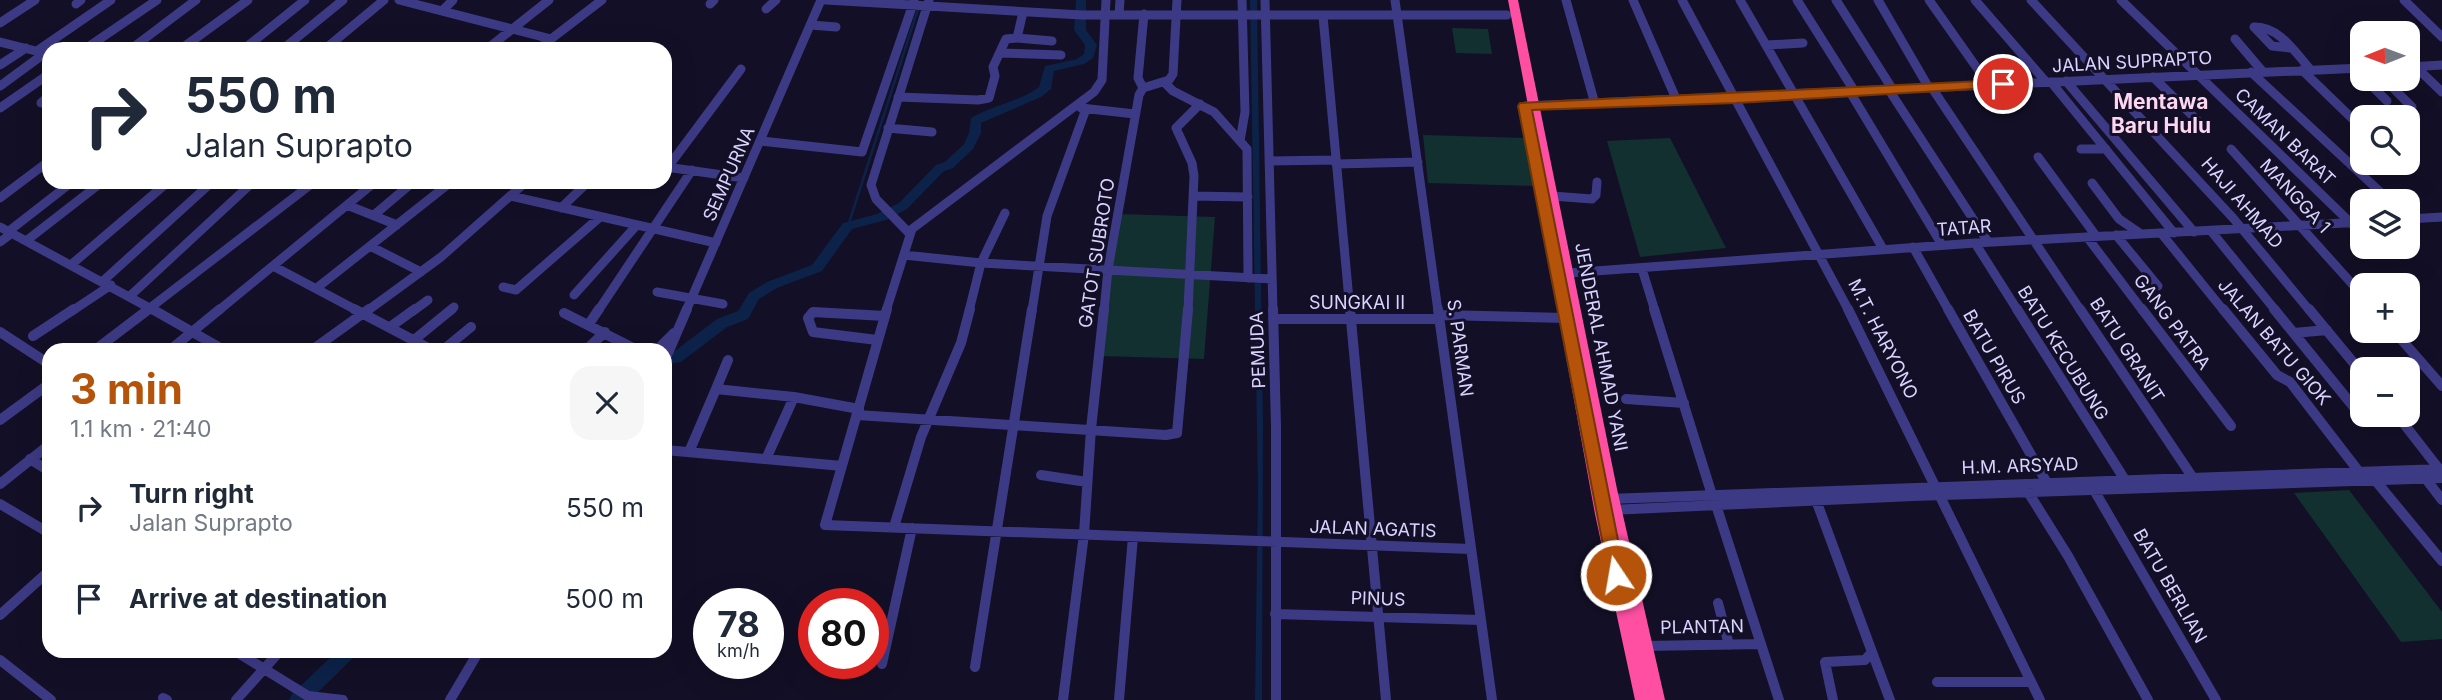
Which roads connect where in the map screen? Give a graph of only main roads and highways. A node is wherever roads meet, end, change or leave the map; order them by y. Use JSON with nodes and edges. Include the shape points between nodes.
{"nodes":[{"id":1,"x":1504,"y":0,"type":"edge"},
{"id":2,"x":1513,"y":0,"type":"edge"},
{"id":3,"x":1529,"y":106,"type":"junction"},
{"id":4,"x":1607,"y":504,"type":"junction"},
{"id":5,"x":1642,"y":656,"type":"junction"},
{"id":6,"x":1644,"y":700,"type":"edge"},
{"id":7,"x":1656,"y":700,"type":"edge"}],
"edges":[{"from":1,"to":3,"type":"highway","name":"JENDERAL AHMAD YANI"},
{"from":2,"to":3,"type":"highway","name":"JENDERAL AHMAD YANI"},
{"from":3,"to":4,"type":"highway","name":"JENDERAL AHMAD YANI","via":[[1566,318]]},
{"from":3,"to":4,"type":"highway","name":"JENDERAL AHMAD YANI","via":[[1568,273]]},
{"from":4,"to":5,"type":"highway","name":"JENDERAL AHMAD YANI"},
{"from":5,"to":6,"type":"highway","name":"JENDERAL AHMAD YANI"},
{"from":5,"to":7,"type":"highway","name":"JENDERAL AHMAD YANI"}]}
